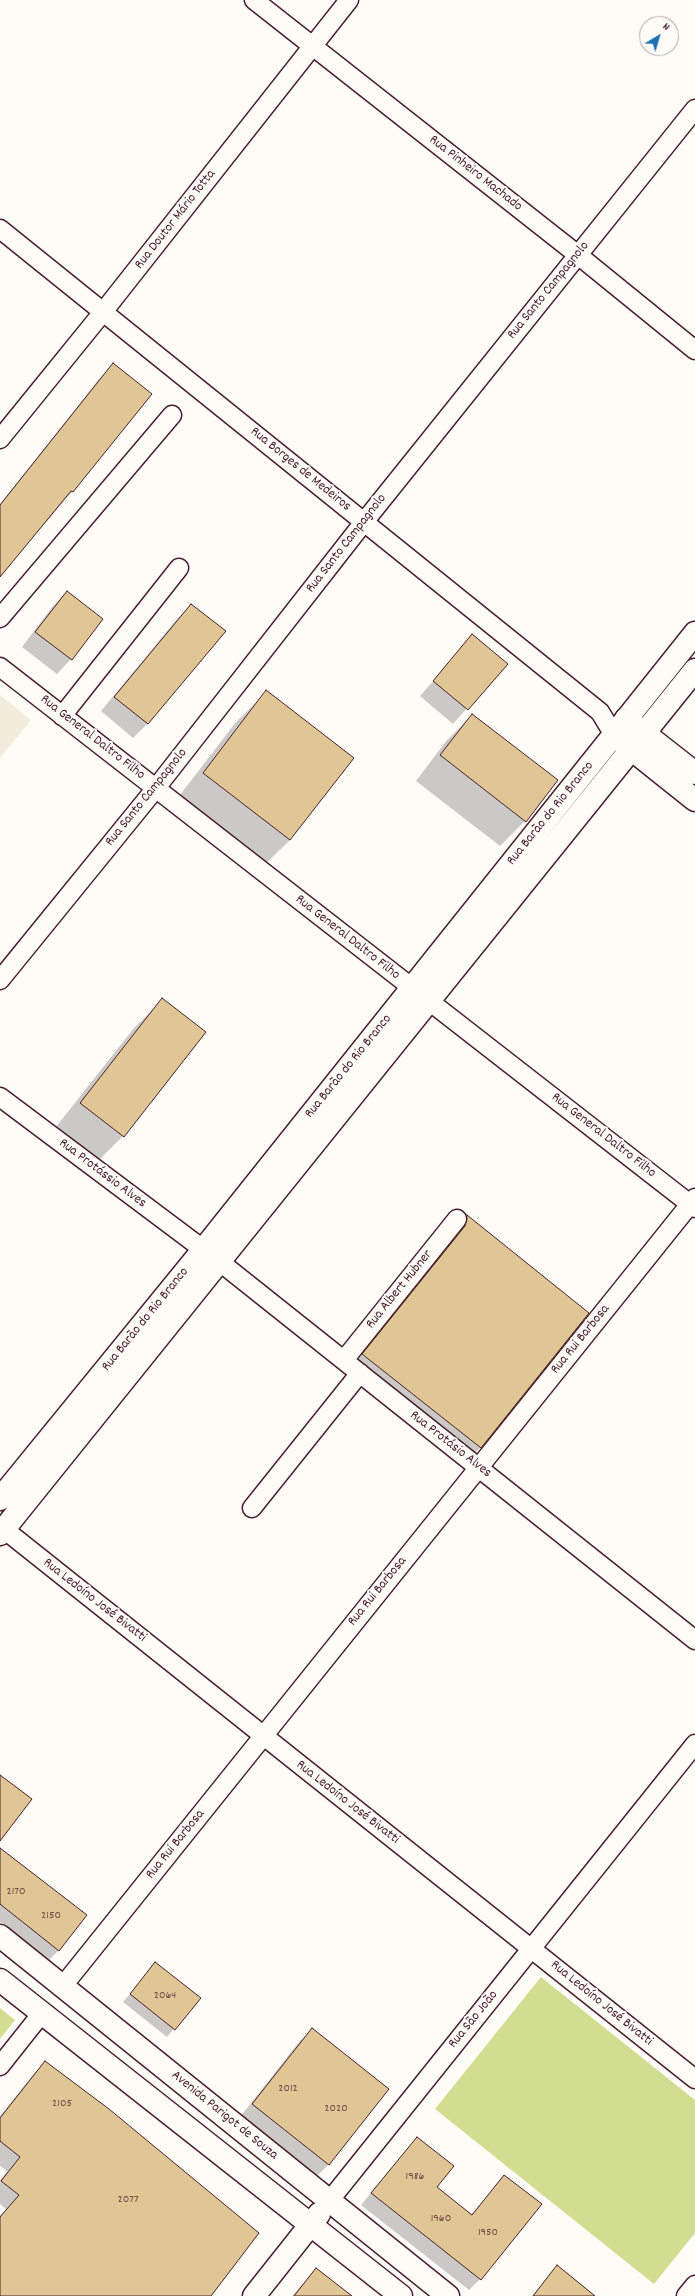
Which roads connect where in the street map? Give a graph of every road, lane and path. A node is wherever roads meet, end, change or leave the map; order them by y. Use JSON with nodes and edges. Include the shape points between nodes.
{"nodes":[{"id":1,"x":254,"y":0,"type":"edge"},
{"id":2,"x":350,"y":0,"type":"edge"},
{"id":3,"x":312,"y":46,"type":"junction"},
{"id":4,"x":695,"y":108,"type":"edge"},
{"id":5,"x":0,"y":229,"type":"edge"},
{"id":6,"x":578,"y":255,"type":"junction"},
{"id":7,"x":103,"y":312,"type":"junction"},
{"id":8,"x":695,"y":350,"type":"edge"},
{"id":9,"x":172,"y":415,"type":"dead end"},
{"id":10,"x":0,"y":439,"type":"edge"},
{"id":11,"x":364,"y":522,"type":"junction"},
{"id":12,"x":179,"y":568,"type":"dead end"},
{"id":13,"x":0,"y":618,"type":"edge"},
{"id":14,"x":695,"y":633,"type":"edge"},
{"id":15,"x":0,"y":667,"type":"edge"},
{"id":16,"x":695,"y":670,"type":"edge"},
{"id":17,"x":62,"y":716,"type":"junction"},
{"id":18,"x":620,"y":727,"type":"junction"},
{"id":19,"x":638,"y":742,"type":"junction"},
{"id":20,"x":695,"y":773,"type":"edge"},
{"id":21,"x":156,"y":788,"type":"junction"},
{"id":22,"x":695,"y":800,"type":"edge"},
{"id":23,"x":0,"y":980,"type":"edge"},
{"id":24,"x":412,"y":989,"type":"junction"},
{"id":25,"x":430,"y":1002,"type":"junction"},
{"id":26,"x":0,"y":1097,"type":"edge"},
{"id":27,"x":693,"y":1203,"type":"edge"},
{"id":28,"x":457,"y":1219,"type":"dead end"},
{"id":29,"x":212,"y":1256,"type":"junction"},
{"id":30,"x":344,"y":1360,"type":"junction"},
{"id":31,"x":360,"y":1373,"type":"junction"},
{"id":32,"x":478,"y":1468,"type":"junction"},
{"id":33,"x":0,"y":1499,"type":"edge"},
{"id":34,"x":252,"y":1508,"type":"dead end"},
{"id":35,"x":1,"y":1530,"type":"edge"},
{"id":36,"x":695,"y":1640,"type":"edge"},
{"id":37,"x":263,"y":1736,"type":"junction"},
{"id":38,"x":695,"y":1744,"type":"edge"},
{"id":39,"x":0,"y":1936,"type":"edge"},
{"id":40,"x":531,"y":1949,"type":"junction"},
{"id":41,"x":0,"y":1980,"type":"edge"},
{"id":42,"x":62,"y":1987,"type":"junction"},
{"id":43,"x":42,"y":2013,"type":"junction"},
{"id":44,"x":0,"y":2066,"type":"edge"},
{"id":45,"x":695,"y":2079,"type":"edge"},
{"id":46,"x":330,"y":2200,"type":"junction"},
{"id":47,"x":310,"y":2225,"type":"junction"},
{"id":48,"x":695,"y":2285,"type":"edge"},
{"id":49,"x":254,"y":2296,"type":"edge"},
{"id":50,"x":401,"y":2296,"type":"edge"},
{"id":51,"x":448,"y":2296,"type":"edge"},
{"id":52,"x":686,"y":2296,"type":"edge"}],
"edges":[{"from":1,"to":3,"type":"street","name":"Rua Pinheiro Machado"},
{"from":2,"to":3,"type":"street","name":"Rua Doutor Mário Totta"},
{"from":3,"to":6,"type":"street","name":"Rua Pinheiro Machado"},
{"from":3,"to":7,"type":"street","name":"Rua Doutor Mário Totta"},
{"from":4,"to":6,"type":"street","name":"Rua Santo Campagnolo"},
{"from":5,"to":7,"type":"street","name":"Rua Borges de Medeiros"},
{"from":6,"to":8,"type":"street","name":"Rua Pinheiro Machado"},
{"from":6,"to":11,"type":"street","name":"Rua Santo Campagnolo"},
{"from":7,"to":10,"type":"street","name":"Rua Doutor Mário Totta"},
{"from":7,"to":11,"type":"street","name":"Rua Borges de Medeiros"},
{"from":9,"to":13,"type":"street"},
{"from":11,"to":18,"type":"street","name":"Rua Borges de Medeiros"},
{"from":11,"to":21,"type":"street","name":"Rua Santo Campagnolo"},
{"from":12,"to":17,"type":"street"},
{"from":14,"to":18,"type":"main road","name":"Rua Barão do Rio Branco"},
{"from":15,"to":17,"type":"street","name":"Rua General Daltro Filho"},
{"from":16,"to":19,"type":"main road","name":"Rua Barão do Rio Branco"},
{"from":17,"to":21,"type":"street","name":"Rua General Daltro Filho"},
{"from":18,"to":19,"type":"main road"},
{"from":18,"to":24,"type":"main road","name":"Rua Barão do Rio Branco"},
{"from":19,"to":20,"type":"main road"},
{"from":19,"to":22,"type":"main road"},
{"from":19,"to":25,"type":"main road","name":"Rua Barão do Rio Branco"},
{"from":21,"to":23,"type":"street","name":"Rua Santo Campagnolo"},
{"from":21,"to":24,"type":"street","name":"Rua General Daltro Filho"},
{"from":24,"to":25,"type":"street","name":"Rua General Daltro Filho"},
{"from":24,"to":29,"type":"main road","name":"Rua Barão do Rio Branco"},
{"from":25,"to":27,"type":"street","name":"Rua General Daltro Filho"},
{"from":25,"to":29,"type":"main road","name":"Rua Barão do Rio Branco"},
{"from":26,"to":29,"type":"street","name":"Rua Protássio Alves"},
{"from":27,"to":32,"type":"street","name":"Rua Rui Barbosa"},
{"from":28,"to":30,"type":"street","name":"Rua Albert Hubner"},
{"from":29,"to":30,"type":"street","name":"Rua Protásio Alves"},
{"from":29,"to":33,"type":"main road","name":"Rua Barão do Rio Branco"},
{"from":29,"to":35,"type":"main road","name":"Rua Barão do Rio Branco"},
{"from":30,"to":31,"type":"street","name":"Rua Protásio Alves"},
{"from":31,"to":32,"type":"street","name":"Rua Protásio Alves"},
{"from":31,"to":34,"type":"street"},
{"from":32,"to":36,"type":"street","name":"Rua Protásio Alves"},
{"from":32,"to":37,"type":"street","name":"Rua Rui Barbosa"},
{"from":35,"to":37,"type":"street","name":"Rua Ledoíno José Bivatti"},
{"from":37,"to":40,"type":"street","name":"Rua Ledoíno José Bivatti"},
{"from":37,"to":42,"type":"street","name":"Rua Rui Barbosa"},
{"from":38,"to":40,"type":"street","name":"Rua São João"},
{"from":39,"to":42,"type":"main road","name":"Avenida Parigot de Souza"},
{"from":40,"to":45,"type":"street","name":"Rua Ledoíno José Bivatti"},
{"from":40,"to":46,"type":"street","name":"Rua São João"},
{"from":41,"to":43,"type":"main road"},
{"from":42,"to":46,"type":"main road","name":"Avenida Parigot de Souza"},
{"from":43,"to":44,"type":"street"},
{"from":43,"to":47,"type":"main road"},
{"from":46,"to":47,"type":"main road","name":"Rua São João"},
{"from":46,"to":51,"type":"main road","name":"Avenida Parigot de Souza"},
{"from":47,"to":49,"type":"main road","name":"Rua São João"},
{"from":47,"to":50,"type":"main road"},
{"from":48,"to":52,"type":"street"}]}
